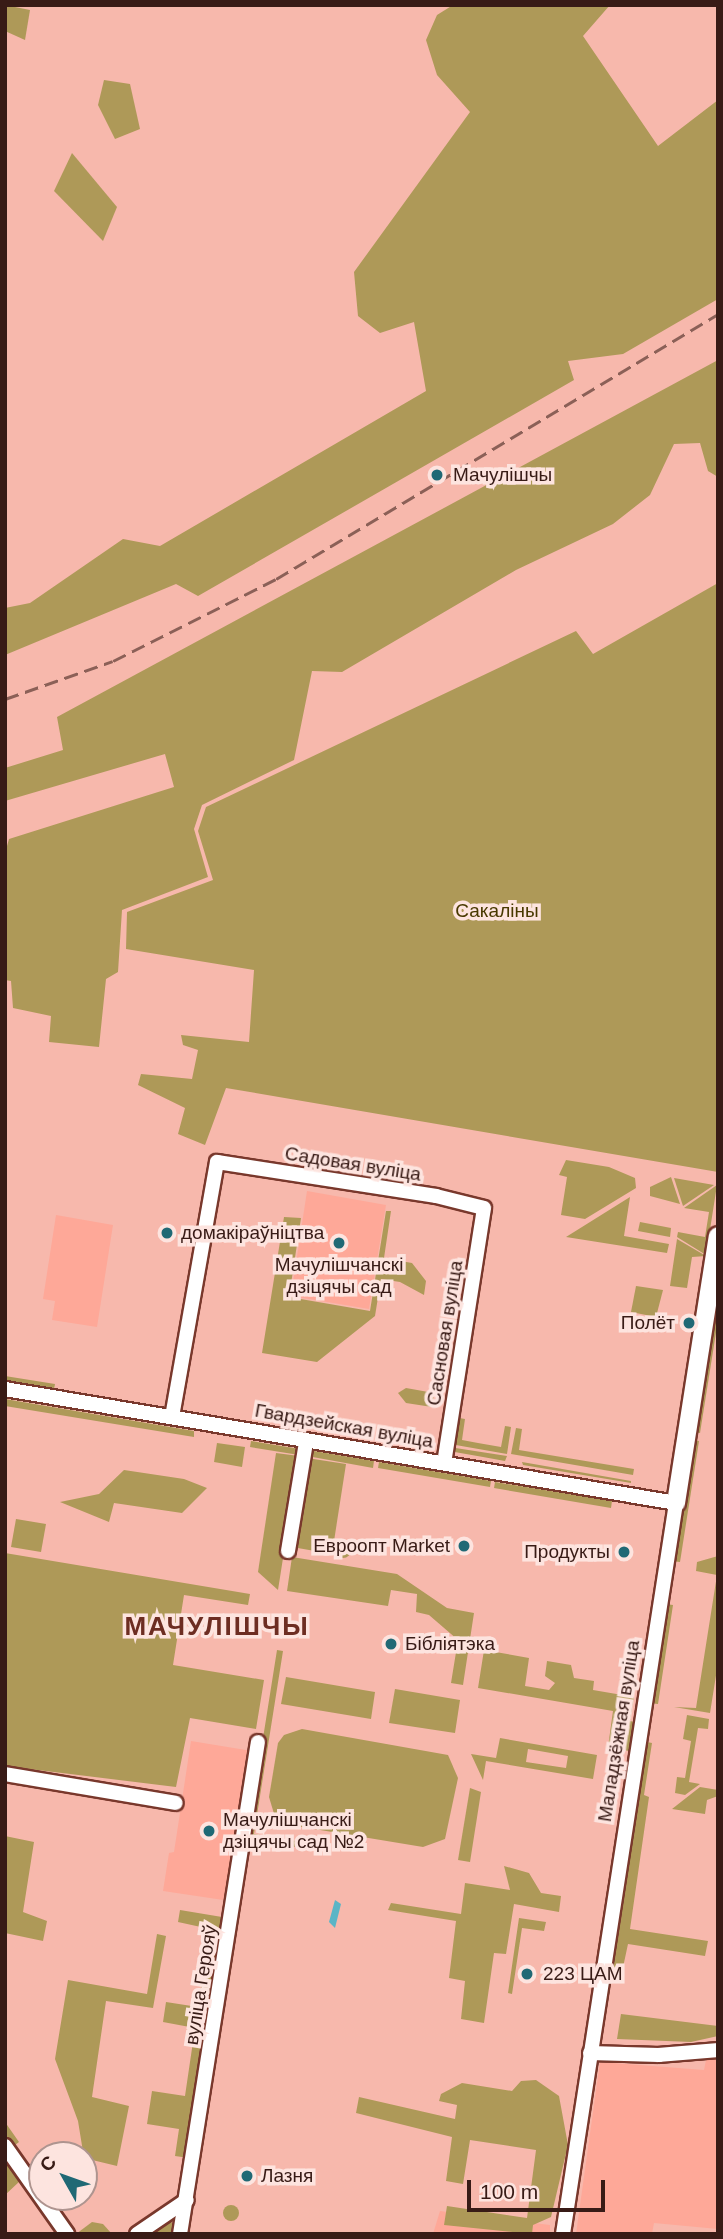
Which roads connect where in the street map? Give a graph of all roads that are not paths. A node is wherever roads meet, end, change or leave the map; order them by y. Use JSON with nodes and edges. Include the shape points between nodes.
{"nodes":[{"id":1,"x":484,"y":1208,"type":"joint"},
{"id":2,"x":718,"y":1236,"type":"edge"},
{"id":3,"x":5,"y":1389,"type":"edge"},
{"id":4,"x":172,"y":1417,"type":"junction"},
{"id":5,"x":306,"y":1442,"type":"junction"},
{"id":6,"x":444,"y":1463,"type":"junction"},
{"id":7,"x":676,"y":1503,"type":"junction"},
{"id":8,"x":288,"y":1551,"type":"dead end"},
{"id":9,"x":258,"y":1742,"type":"dead end"},
{"id":10,"x":5,"y":1774,"type":"edge"},
{"id":11,"x":176,"y":1803,"type":"dead end"},
{"id":12,"x":718,"y":2050,"type":"edge"},
{"id":13,"x":590,"y":2053,"type":"junction"},
{"id":14,"x":5,"y":2146,"type":"edge"},
{"id":15,"x":187,"y":2200,"type":"junction"},
{"id":16,"x":67,"y":2234,"type":"edge"},
{"id":17,"x":137,"y":2234,"type":"edge"},
{"id":18,"x":180,"y":2234,"type":"edge"},
{"id":19,"x":563,"y":2234,"type":"edge"}],
"edges":[{"from":1,"to":4,"type":"street","name":"Садовая вуліца","via":[[436,1196],[217,1163]]},
{"from":1,"to":6,"type":"street","name":"Сасновая вуліца"},
{"from":2,"to":7,"type":"main road","name":"Маладзёжная вуліца"},
{"from":3,"to":4,"type":"street","name":"Гвардзейская вуліца"},
{"from":4,"to":5,"type":"street","name":"Гвардзейская вуліца"},
{"from":5,"to":6,"type":"street","name":"Гвардзейская вуліца"},
{"from":5,"to":8,"type":"street"},
{"from":6,"to":7,"type":"street","name":"Гвардзейская вуліца"},
{"from":7,"to":13,"type":"street","name":"Маладзёжная вуліца"},
{"from":9,"to":15,"type":"street","name":"вуліца Герояў"},
{"from":10,"to":11,"type":"street"},
{"from":12,"to":13,"type":"street","via":[[659,2055]]},
{"from":13,"to":19,"type":"street","name":"Маладзёжная вуліца"},
{"from":14,"to":16,"type":"street"},
{"from":15,"to":17,"type":"street"},
{"from":15,"to":18,"type":"street","name":"вуліца Герояў"}]}
